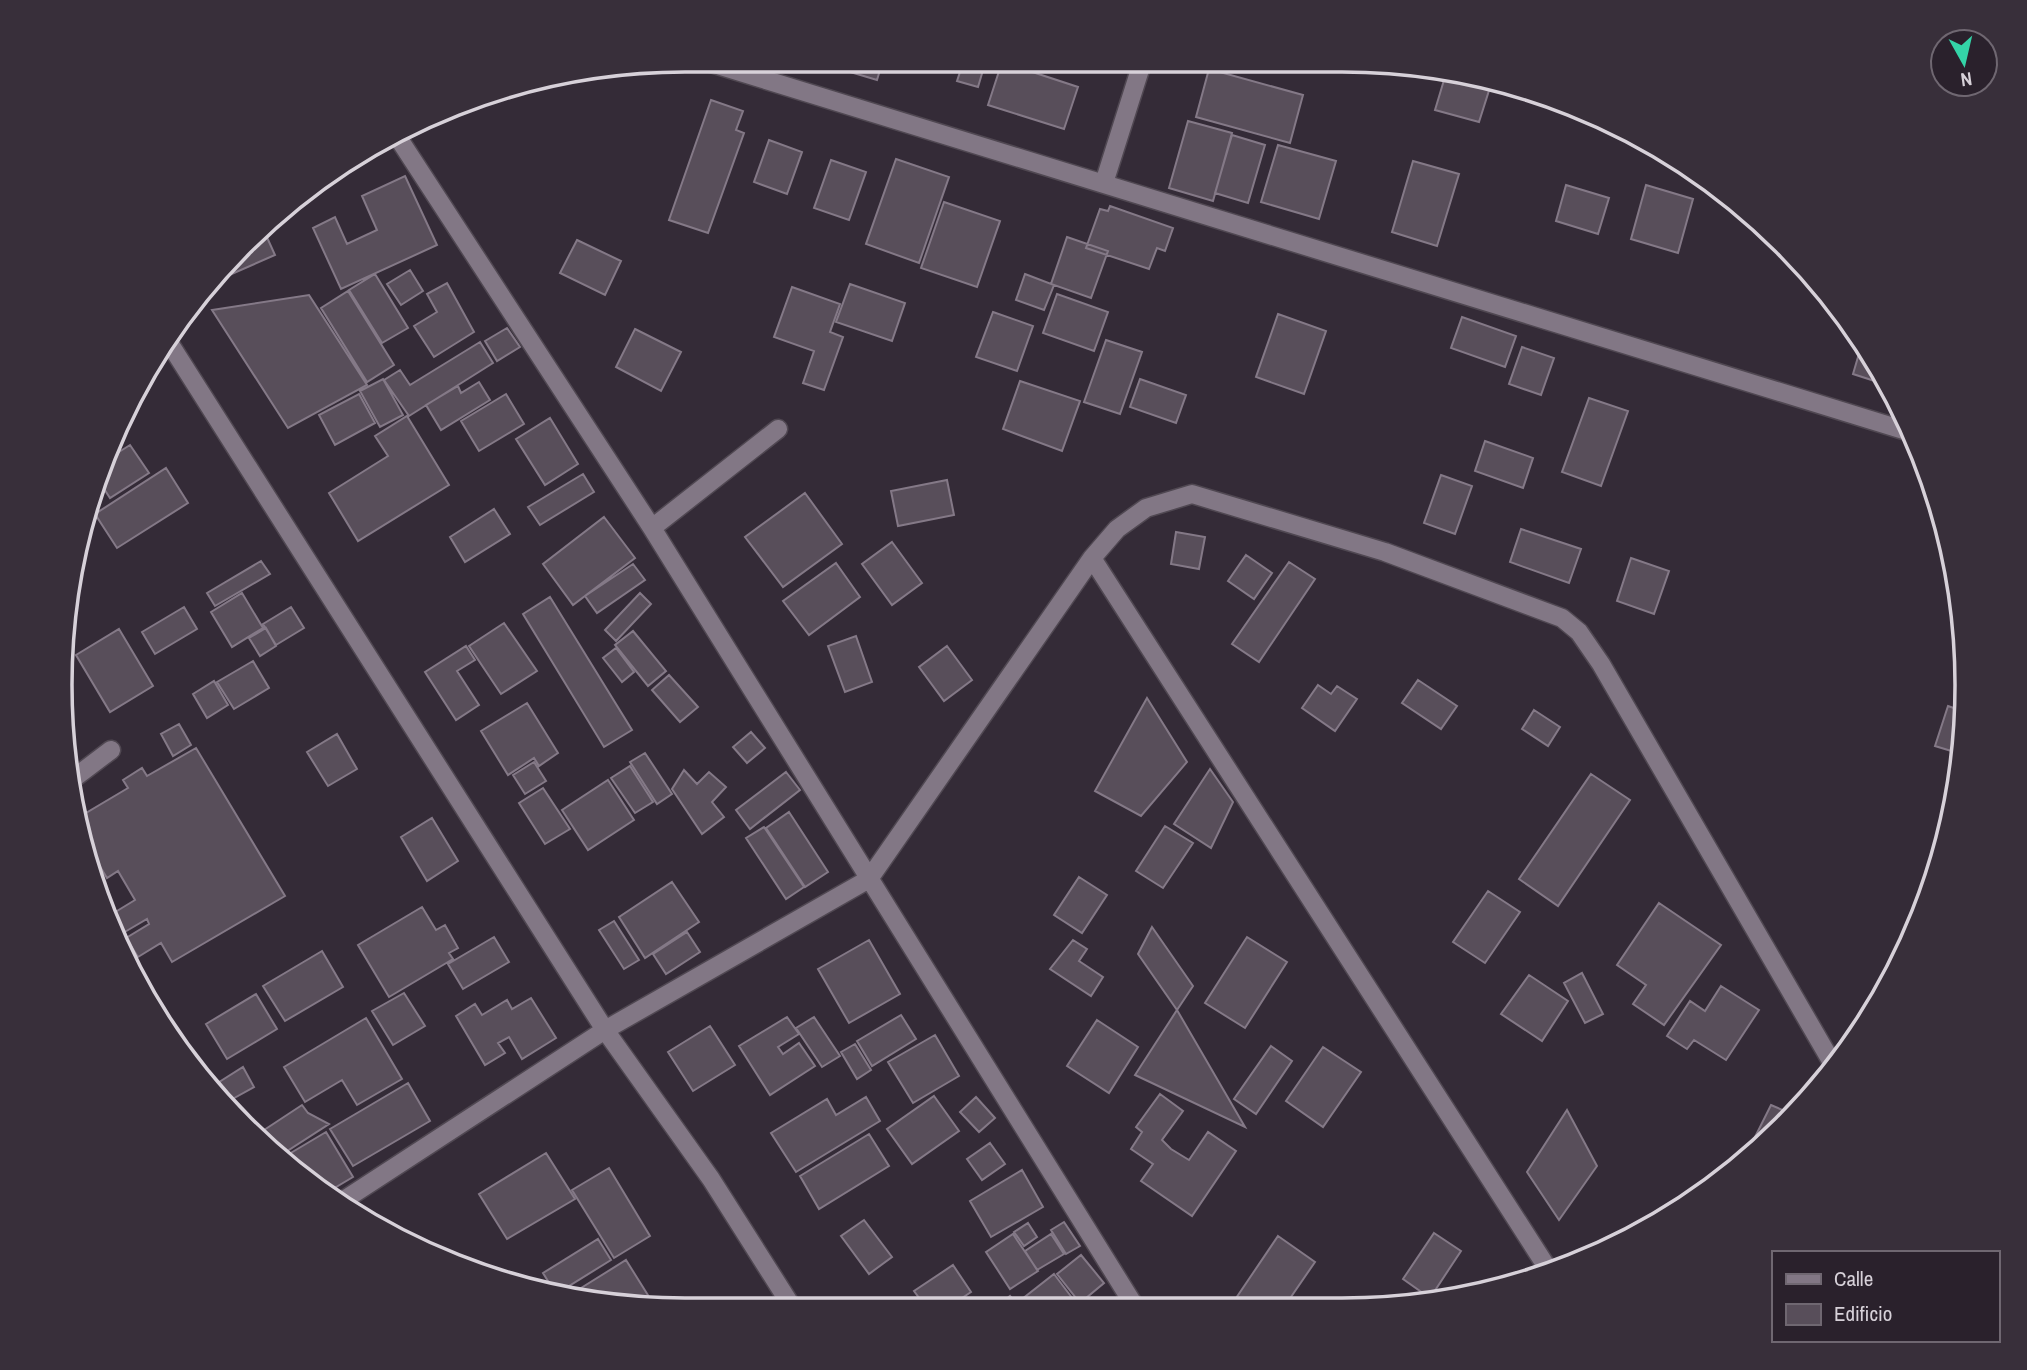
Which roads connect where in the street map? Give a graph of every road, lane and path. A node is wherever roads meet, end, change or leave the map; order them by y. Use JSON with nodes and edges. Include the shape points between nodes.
{"nodes":[{"id":1,"x":740,"y":72,"type":"edge"},
{"id":2,"x":1139,"y":72,"type":"edge"},
{"id":3,"x":401,"y":142,"type":"edge"},
{"id":4,"x":1104,"y":183,"type":"junction"},
{"id":5,"x":172,"y":348,"type":"edge"},
{"id":6,"x":778,"y":429,"type":"dead end"},
{"id":7,"x":1899,"y":429,"type":"edge"},
{"id":8,"x":652,"y":528,"type":"junction"},
{"id":9,"x":1092,"y":558,"type":"junction"},
{"id":10,"x":111,"y":750,"type":"dead end"},
{"id":11,"x":79,"y":774,"type":"edge"},
{"id":12,"x":869,"y":879,"type":"junction"},
{"id":13,"x":605,"y":1030,"type":"junction"},
{"id":14,"x":1829,"y":1058,"type":"edge"},
{"id":15,"x":348,"y":1197,"type":"edge"},
{"id":16,"x":1545,"y":1264,"type":"edge"},
{"id":17,"x":786,"y":1298,"type":"edge"},
{"id":18,"x":1129,"y":1298,"type":"edge"}],
"edges":[{"from":1,"to":4,"type":"street"},
{"from":2,"to":4,"type":"street"},
{"from":3,"to":8,"type":"street"},
{"from":4,"to":7,"type":"street"},
{"from":5,"to":13,"type":"street"},
{"from":6,"to":8,"type":"street"},
{"from":8,"to":12,"type":"street"},
{"from":9,"to":12,"type":"street"},
{"from":9,"to":14,"type":"street","via":[[1117,529],[1146,508],[1192,494],[1385,552],[1562,618],[1579,632],[1601,664]]},
{"from":9,"to":16,"type":"street"},
{"from":10,"to":11,"type":"street"},
{"from":12,"to":13,"type":"street"},
{"from":12,"to":18,"type":"street"},
{"from":13,"to":15,"type":"street"},
{"from":13,"to":17,"type":"street","via":[[711,1179]]}]}
